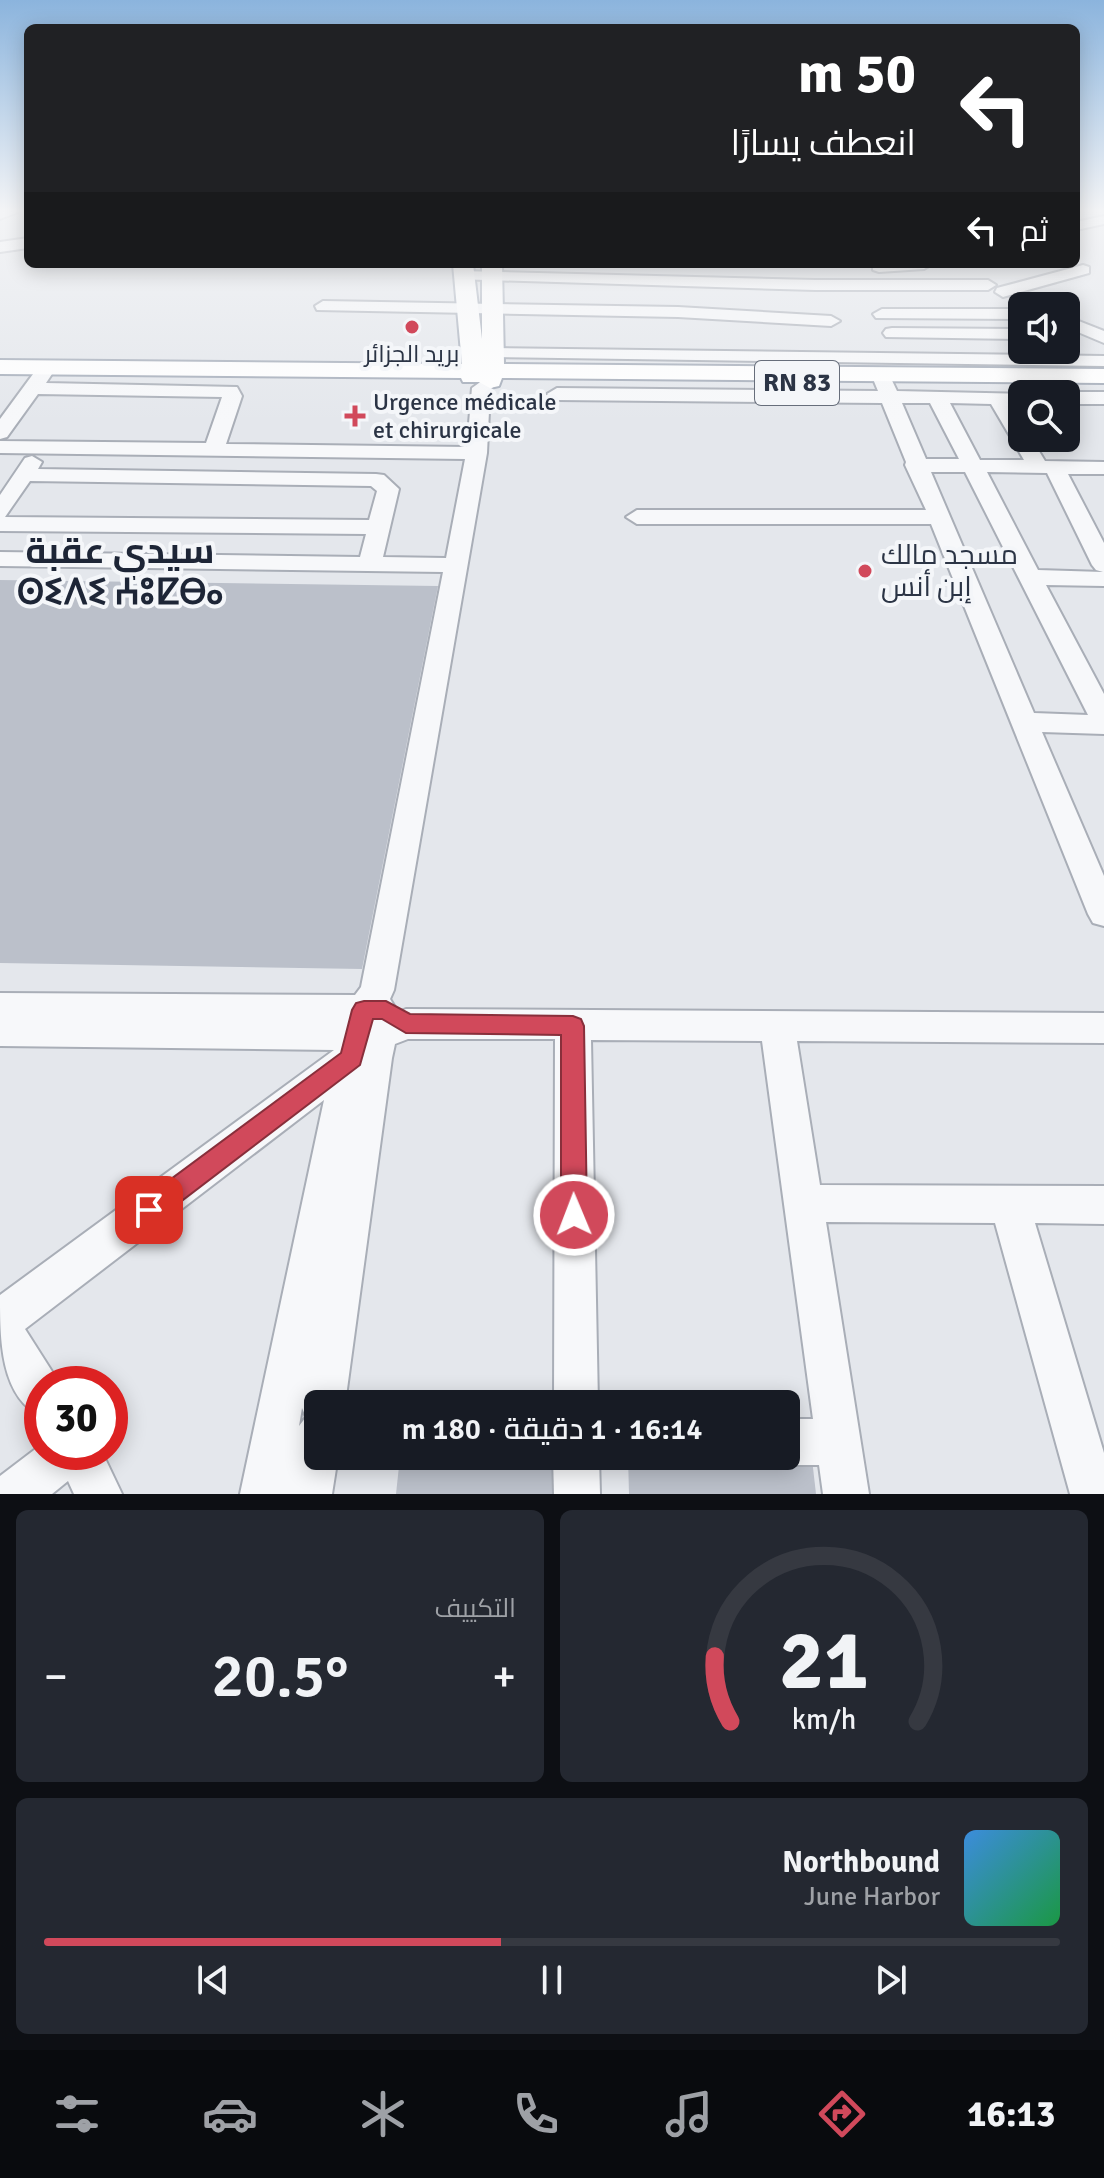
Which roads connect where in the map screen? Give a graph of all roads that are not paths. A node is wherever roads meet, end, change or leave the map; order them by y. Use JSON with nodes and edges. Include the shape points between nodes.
{"nodes":[{"id":1,"x":463,"y":282,"type":"edge"},
{"id":2,"x":492,"y":282,"type":"edge"},
{"id":3,"x":744,"y":282,"type":"edge"},
{"id":4,"x":839,"y":282,"type":"edge"},
{"id":5,"x":980,"y":282,"type":"edge"},
{"id":6,"x":1019,"y":282,"type":"edge"},
{"id":7,"x":815,"y":285,"type":"junction"},
{"id":8,"x":839,"y":285,"type":"junction"},
{"id":9,"x":868,"y":285,"type":"junction"},
{"id":10,"x":995,"y":288,"type":"junction"},
{"id":11,"x":1008,"y":294,"type":"edge"},
{"id":12,"x":323,"y":306,"type":"dead end"},
{"id":13,"x":465,"y":308,"type":"junction"},
{"id":14,"x":493,"y":309,"type":"junction"},
{"id":15,"x":882,"y":314,"type":"junction"},
{"id":16,"x":1008,"y":314,"type":"edge"},
{"id":17,"x":1104,"y":314,"type":"edge"},
{"id":18,"x":831,"y":321,"type":"junction"},
{"id":19,"x":1080,"y":322,"type":"edge"},
{"id":20,"x":1080,"y":330,"type":"edge"},
{"id":21,"x":892,"y":333,"type":"junction"},
{"id":22,"x":1008,"y":334,"type":"edge"},
{"id":23,"x":1101,"y":336,"type":"edge"},
{"id":24,"x":904,"y":358,"type":"junction"},
{"id":25,"x":1104,"y":361,"type":"edge"},
{"id":26,"x":0,"y":367,"type":"edge"},
{"id":27,"x":484,"y":373,"type":"junction"},
{"id":28,"x":1104,"y":376,"type":"edge"},
{"id":29,"x":0,"y":377,"type":"edge"},
{"id":30,"x":41,"y":377,"type":"junction"},
{"id":31,"x":1023,"y":377,"type":"edge"},
{"id":32,"x":868,"y":378,"type":"junction"},
{"id":33,"x":1104,"y":385,"type":"edge"},
{"id":34,"x":671,"y":388,"type":"junction"},
{"id":35,"x":557,"y":394,"type":"dead end"},
{"id":36,"x":937,"y":397,"type":"junction"},
{"id":37,"x":997,"y":397,"type":"junction"},
{"id":38,"x":1080,"y":398,"type":"edge"},
{"id":39,"x":1104,"y":398,"type":"edge"},
{"id":40,"x":0,"y":433,"type":"edge"},
{"id":41,"x":0,"y":447,"type":"edge"},
{"id":42,"x":41,"y":448,"type":"junction"},
{"id":43,"x":214,"y":449,"type":"junction"},
{"id":44,"x":477,"y":453,"type":"junction"},
{"id":45,"x":915,"y":465,"type":"junction"},
{"id":46,"x":972,"y":466,"type":"junction"},
{"id":47,"x":1046,"y":467,"type":"junction"},
{"id":48,"x":1104,"y":468,"type":"edge"},
{"id":49,"x":23,"y":475,"type":"junction"},
{"id":50,"x":0,"y":512,"type":"edge"},
{"id":51,"x":637,"y":517,"type":"dead end"},
{"id":52,"x":937,"y":517,"type":"junction"},
{"id":53,"x":0,"y":524,"type":"edge"},
{"id":54,"x":377,"y":527,"type":"junction"},
{"id":55,"x":1099,"y":544,"type":"edge"},
{"id":56,"x":0,"y":559,"type":"edge"},
{"id":57,"x":370,"y":562,"type":"junction"},
{"id":58,"x":454,"y":565,"type":"junction"},
{"id":59,"x":1104,"y":565,"type":"edge"},
{"id":60,"x":1030,"y":577,"type":"junction"},
{"id":61,"x":1104,"y":579,"type":"edge"},
{"id":62,"x":1026,"y":722,"type":"junction"},
{"id":63,"x":1104,"y":723,"type":"edge"},
{"id":64,"x":1104,"y":914,"type":"edge"},
{"id":65,"x":0,"y":1007,"type":"edge"},
{"id":66,"x":374,"y":1023,"type":"junction"},
{"id":67,"x":777,"y":1025,"type":"junction"},
{"id":68,"x":573,"y":1026,"type":"junction"},
{"id":69,"x":1104,"y":1028,"type":"edge"},
{"id":70,"x":0,"y":1031,"type":"edge"},
{"id":71,"x":803,"y":1203,"type":"junction"},
{"id":72,"x":1010,"y":1205,"type":"junction"},
{"id":73,"x":1104,"y":1205,"type":"edge"},
{"id":74,"x":0,"y":1321,"type":"edge"},
{"id":75,"x":0,"y":1329,"type":"edge"},
{"id":76,"x":24,"y":1367,"type":"edge"},
{"id":77,"x":325,"y":1390,"type":"edge"},
{"id":78,"x":576,"y":1390,"type":"edge"},
{"id":79,"x":273,"y":1439,"type":"junction"},
{"id":80,"x":304,"y":1439,"type":"edge"},
{"id":81,"x":800,"y":1442,"type":"edge"},
{"id":82,"x":838,"y":1442,"type":"junction"},
{"id":83,"x":45,"y":1470,"type":"edge"},
{"id":84,"x":87,"y":1470,"type":"edge"},
{"id":85,"x":313,"y":1470,"type":"edge"},
{"id":86,"x":576,"y":1470,"type":"edge"},
{"id":87,"x":15,"y":1494,"type":"edge"},
{"id":88,"x":99,"y":1494,"type":"edge"},
{"id":89,"x":263,"y":1494,"type":"edge"},
{"id":90,"x":309,"y":1494,"type":"edge"},
{"id":91,"x":577,"y":1494,"type":"edge"},
{"id":92,"x":846,"y":1494,"type":"edge"},
{"id":93,"x":1093,"y":1494,"type":"edge"}],
"edges":[{"from":1,"to":13,"type":"main road"},
{"from":2,"to":14,"type":"main road"},
{"from":3,"to":7,"type":"street"},
{"from":4,"to":8,"type":"street"},
{"from":5,"to":10,"type":"street"},
{"from":6,"to":10,"type":"street"},
{"from":7,"to":8,"type":"street"},
{"from":7,"to":18,"type":"street"},
{"from":8,"to":9,"type":"street"},
{"from":9,"to":10,"type":"street"},
{"from":9,"to":15,"type":"street"},
{"from":10,"to":11,"type":"street"},
{"from":12,"to":13,"type":"street"},
{"from":13,"to":14,"type":"street"},
{"from":13,"to":27,"type":"main road"},
{"from":14,"to":18,"type":"street"},
{"from":14,"to":27,"type":"main road"},
{"from":15,"to":16,"type":"street"},
{"from":15,"to":21,"type":"street"},
{"from":17,"to":19,"type":"street"},
{"from":18,"to":32,"type":"street"},
{"from":20,"to":23,"type":"street"},
{"from":21,"to":22,"type":"street"},
{"from":21,"to":24,"type":"street"},
{"from":24,"to":31,"type":"street"},
{"from":24,"to":32,"type":"street"},
{"from":25,"to":31,"type":"street"},
{"from":26,"to":30,"type":"main road","number":"RN 83"},
{"from":27,"to":30,"type":"main road","number":"RN 83"},
{"from":27,"to":32,"type":"main road","number":"RN 83","via":[[638,364]]},
{"from":27,"to":34,"type":"main road","number":"RN 83"},
{"from":27,"to":44,"type":"street"},
{"from":28,"to":31,"type":"main road","number":"RN 83"},
{"from":29,"to":30,"type":"main road","number":"RN 83"},
{"from":30,"to":40,"type":"street"},
{"from":30,"to":43,"type":"street","via":[[230,391]]},
{"from":31,"to":32,"type":"main road","number":"RN 83"},
{"from":31,"to":37,"type":"street"},
{"from":32,"to":33,"type":"main road","number":"RN 83"},
{"from":32,"to":34,"type":"main road","number":"RN 83"},
{"from":32,"to":34,"type":"street"},
{"from":32,"to":36,"type":"street"},
{"from":32,"to":45,"type":"street"},
{"from":34,"to":35,"type":"street"},
{"from":36,"to":37,"type":"street"},
{"from":36,"to":46,"type":"street"},
{"from":37,"to":47,"type":"street"},
{"from":38,"to":39,"type":"street"},
{"from":41,"to":42,"type":"street"},
{"from":42,"to":43,"type":"street"},
{"from":42,"to":49,"type":"street"},
{"from":43,"to":44,"type":"street"},
{"from":44,"to":58,"type":"street"},
{"from":45,"to":46,"type":"street"},
{"from":45,"to":52,"type":"street"},
{"from":46,"to":47,"type":"street"},
{"from":46,"to":60,"type":"street"},
{"from":47,"to":48,"type":"street"},
{"from":47,"to":55,"type":"street"},
{"from":49,"to":50,"type":"street"},
{"from":49,"to":54,"type":"street","via":[[376,480],[388,489]]},
{"from":51,"to":52,"type":"street"},
{"from":52,"to":62,"type":"street"},
{"from":53,"to":54,"type":"street"},
{"from":54,"to":57,"type":"street"},
{"from":55,"to":59,"type":"street"},
{"from":56,"to":57,"type":"street"},
{"from":57,"to":58,"type":"street"},
{"from":58,"to":66,"type":"street"},
{"from":60,"to":61,"type":"street"},
{"from":60,"to":63,"type":"street"},
{"from":62,"to":63,"type":"street"},
{"from":62,"to":64,"type":"street"},
{"from":65,"to":66,"type":"street"},
{"from":66,"to":68,"type":"street"},
{"from":66,"to":70,"type":"street"},
{"from":66,"to":74,"type":"street"},
{"from":66,"to":77,"type":"street"},
{"from":66,"to":79,"type":"street"},
{"from":67,"to":68,"type":"street"},
{"from":67,"to":69,"type":"street"},
{"from":67,"to":71,"type":"street"},
{"from":68,"to":78,"type":"street"},
{"from":71,"to":72,"type":"street"},
{"from":71,"to":82,"type":"street"},
{"from":72,"to":73,"type":"street"},
{"from":72,"to":93,"type":"street"},
{"from":75,"to":76,"type":"street"},
{"from":79,"to":80,"type":"street"},
{"from":79,"to":89,"type":"street"},
{"from":81,"to":82,"type":"street"},
{"from":82,"to":92,"type":"street"},
{"from":83,"to":87,"type":"street"},
{"from":84,"to":88,"type":"street"},
{"from":85,"to":90,"type":"street"},
{"from":86,"to":91,"type":"street"}]}
